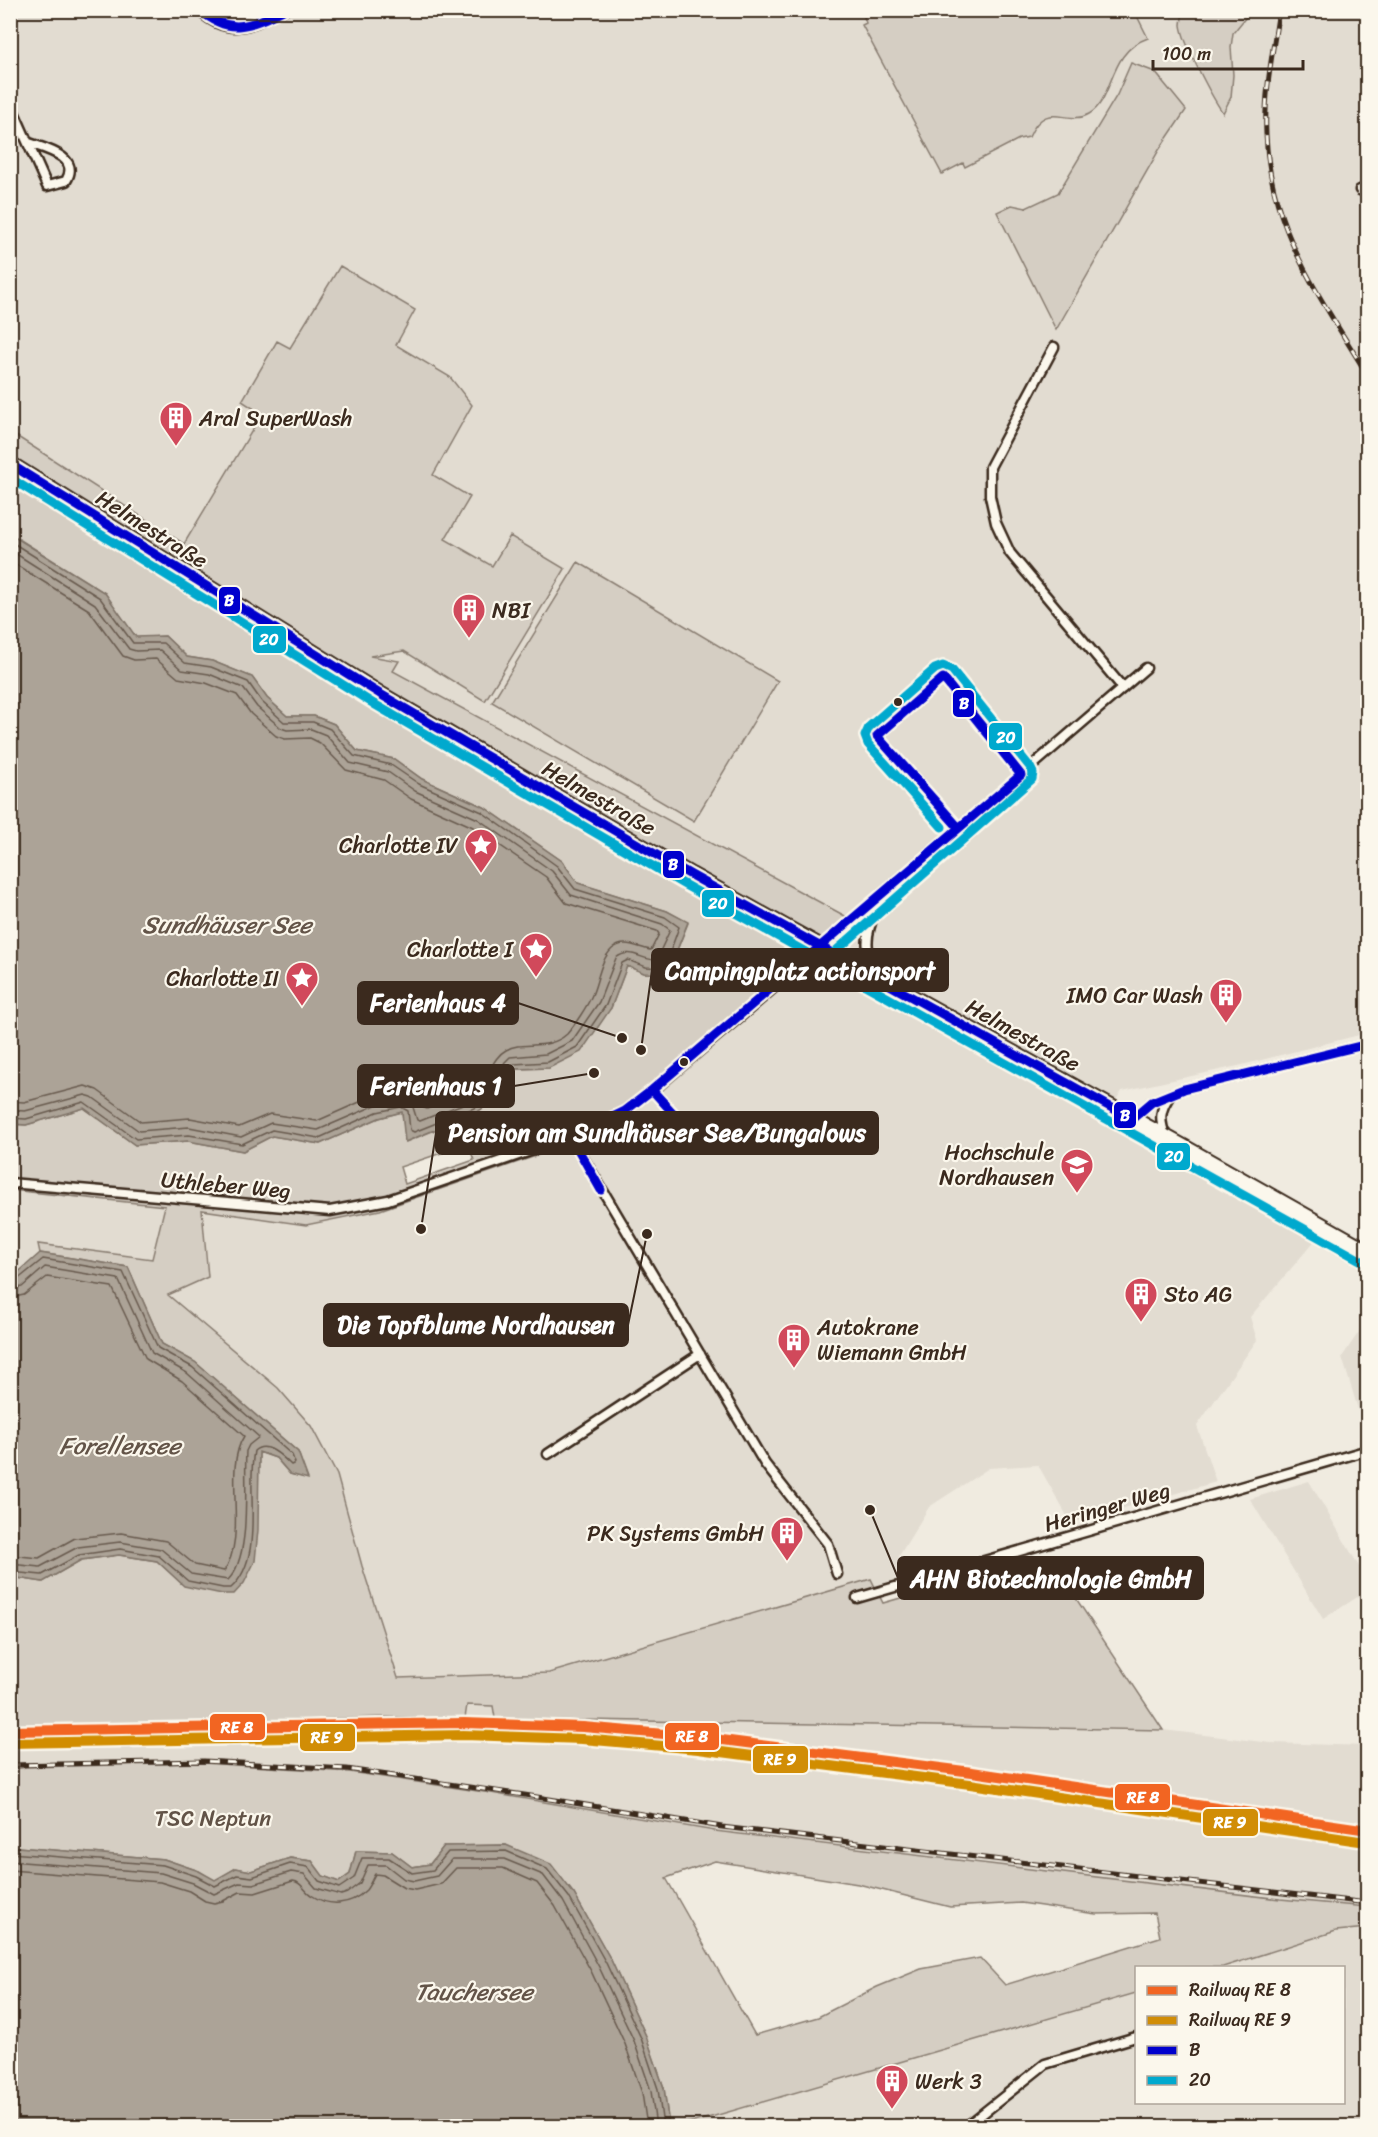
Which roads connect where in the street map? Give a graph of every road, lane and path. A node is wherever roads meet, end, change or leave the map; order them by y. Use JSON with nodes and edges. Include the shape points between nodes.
{"nodes":[{"id":1,"x":199,"y":10,"type":"edge"},
{"id":2,"x":284,"y":10,"type":"edge"},
{"id":3,"x":10,"y":103,"type":"edge"},
{"id":4,"x":29,"y":143,"type":"junction"},
{"id":5,"x":1054,"y":347,"type":"dead end"},
{"id":6,"x":10,"y":464,"type":"edge"},
{"id":7,"x":1146,"y":668,"type":"dead end"},
{"id":8,"x":1123,"y":688,"type":"junction"},
{"id":9,"x":882,"y":895,"type":"junction"},
{"id":10,"x":821,"y":948,"type":"junction"},
{"id":11,"x":898,"y":989,"type":"junction"},
{"id":12,"x":1368,"y":1044,"type":"edge"},
{"id":13,"x":1172,"y":1094,"type":"junction"},
{"id":14,"x":1132,"y":1119,"type":"junction"},
{"id":15,"x":571,"y":1137,"type":"junction"},
{"id":16,"x":1167,"y":1138,"type":"junction"},
{"id":17,"x":10,"y":1183,"type":"edge"},
{"id":18,"x":1368,"y":1251,"type":"edge"},
{"id":19,"x":700,"y":1354,"type":"junction"},
{"id":20,"x":1368,"y":1450,"type":"edge"},
{"id":21,"x":548,"y":1454,"type":"dead end"},
{"id":22,"x":837,"y":1574,"type":"dead end"},
{"id":23,"x":857,"y":1598,"type":"dead end"},
{"id":24,"x":1135,"y":2038,"type":"edge"},
{"id":25,"x":967,"y":2127,"type":"edge"}],
"edges":[{"from":1,"to":2,"type":"street","via":[[217,24],[240,28]]},
{"from":3,"to":4,"type":"street"},
{"from":4,"to":4,"type":"street","via":[[47,186],[66,181],[70,165],[64,158]]},
{"from":5,"to":8,"type":"street","via":[[990,467],[990,496],[996,523],[1010,553]]},
{"from":6,"to":10,"type":"main road","name":"Helmestraße","via":[[380,694]]},
{"from":7,"to":8,"type":"street","name":"Uthleber Weg"},
{"from":8,"to":9,"type":"street","name":"Uthleber Weg"},
{"from":9,"to":10,"type":"street","name":"Uthleber Weg"},
{"from":9,"to":11,"type":"street","via":[[869,926],[868,950]]},
{"from":10,"to":11,"type":"main road","name":"Helmestraße"},
{"from":10,"to":15,"type":"street","name":"Uthleber Weg","via":[[625,1111]]},
{"from":11,"to":14,"type":"main road","name":"Helmestraße"},
{"from":12,"to":13,"type":"street"},
{"from":13,"to":14,"type":"street","via":[[1152,1102]]},
{"from":13,"to":16,"type":"street","via":[[1160,1114]]},
{"from":14,"to":16,"type":"main road","name":"Helmestraße"},
{"from":15,"to":17,"type":"street","name":"Uthleber Weg","via":[[388,1200],[330,1211]]},
{"from":15,"to":19,"type":"street"},
{"from":16,"to":18,"type":"main road","name":"Helmestraße"},
{"from":19,"to":21,"type":"street"},
{"from":19,"to":22,"type":"street","via":[[765,1464],[828,1544]]},
{"from":20,"to":23,"type":"street","name":"Heringer Weg"},
{"from":24,"to":25,"type":"street","via":[[1045,2064]]}]}
